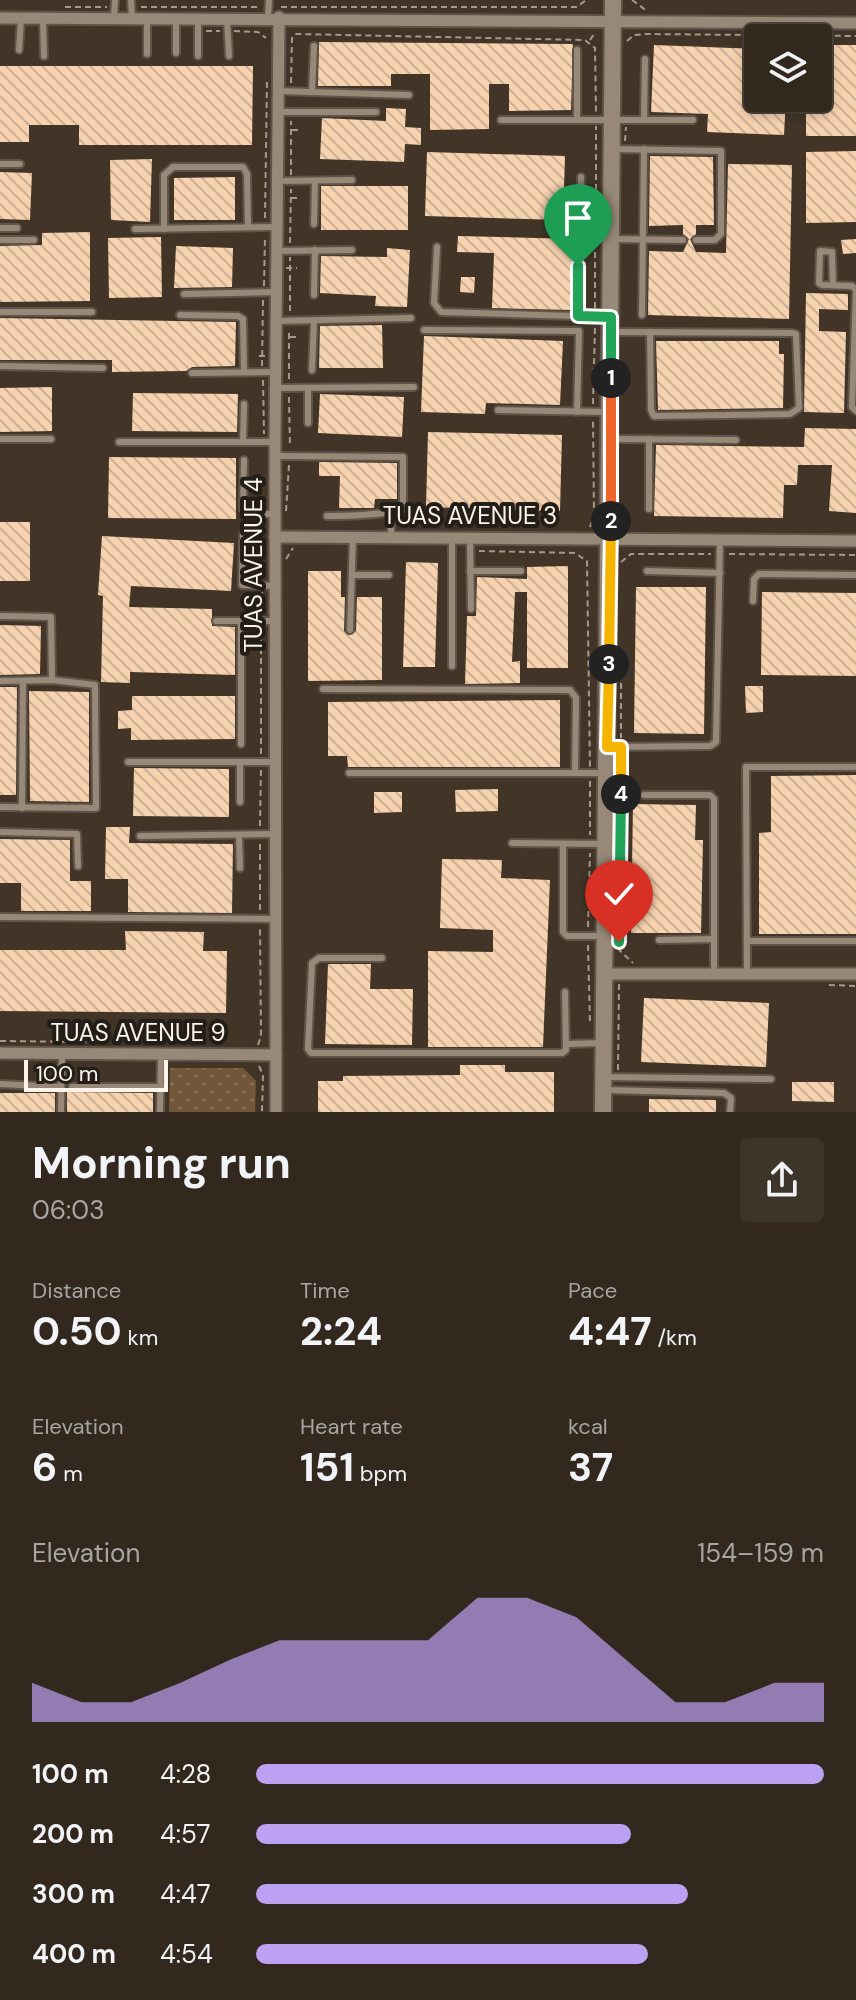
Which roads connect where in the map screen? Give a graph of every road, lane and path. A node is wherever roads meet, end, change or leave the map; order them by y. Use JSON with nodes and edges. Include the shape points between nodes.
{"nodes":[{"id":1,"x":586,"y":0,"type":"edge"},
{"id":2,"x":613,"y":0,"type":"edge"},
{"id":3,"x":59,"y":7,"type":"dead end"},
{"id":4,"x":115,"y":8,"type":"edge"},
{"id":5,"x":132,"y":8,"type":"edge"},
{"id":6,"x":271,"y":10,"type":"edge"},
{"id":7,"x":147,"y":17,"type":"junction"},
{"id":8,"x":176,"y":17,"type":"junction"},
{"id":9,"x":198,"y":17,"type":"junction"},
{"id":10,"x":227,"y":17,"type":"junction"},
{"id":11,"x":0,"y":18,"type":"edge"},
{"id":12,"x":22,"y":18,"type":"junction"},
{"id":13,"x":43,"y":18,"type":"junction"},
{"id":14,"x":613,"y":21,"type":"junction"},
{"id":15,"x":856,"y":23,"type":"edge"},
{"id":16,"x":279,"y":32,"type":"junction"},
{"id":17,"x":594,"y":34,"type":"dead end"},
{"id":18,"x":294,"y":35,"type":"junction"},
{"id":19,"x":856,"y":36,"type":"edge"},
{"id":20,"x":589,"y":41,"type":"junction"},
{"id":21,"x":268,"y":44,"type":"dead end"},
{"id":22,"x":314,"y":46,"type":"dead end"},
{"id":23,"x":625,"y":47,"type":"dead end"},
{"id":24,"x":19,"y":50,"type":"dead end"},
{"id":25,"x":577,"y":50,"type":"dead end"},
{"id":26,"x":176,"y":53,"type":"dead end"},
{"id":27,"x":147,"y":54,"type":"dead end"},
{"id":28,"x":44,"y":56,"type":"dead end"},
{"id":29,"x":198,"y":56,"type":"dead end"},
{"id":30,"x":229,"y":56,"type":"dead end"},
{"id":31,"x":645,"y":59,"type":"dead end"},
{"id":32,"x":267,"y":74,"type":"dead end"},
{"id":33,"x":285,"y":91,"type":"junction"},
{"id":34,"x":312,"y":92,"type":"junction"},
{"id":35,"x":409,"y":95,"type":"dead end"},
{"id":36,"x":285,"y":112,"type":"junction"},
{"id":37,"x":376,"y":112,"type":"dead end"},
{"id":38,"x":611,"y":119,"type":"junction"},
{"id":39,"x":501,"y":120,"type":"dead end"},
{"id":40,"x":577,"y":120,"type":"junction"},
{"id":41,"x":644,"y":120,"type":"junction"},
{"id":42,"x":693,"y":120,"type":"dead end"},
{"id":43,"x":619,"y":149,"type":"junction"},
{"id":44,"x":644,"y":149,"type":"junction"},
{"id":45,"x":0,"y":164,"type":"edge"},
{"id":46,"x":20,"y":164,"type":"dead end"},
{"id":47,"x":581,"y":177,"type":"dead end"},
{"id":48,"x":352,"y":180,"type":"dead end"},
{"id":49,"x":284,"y":181,"type":"junction"},
{"id":50,"x":315,"y":181,"type":"junction"},
{"id":51,"x":314,"y":224,"type":"dead end"},
{"id":52,"x":248,"y":227,"type":"junction"},
{"id":53,"x":271,"y":227,"type":"junction"},
{"id":54,"x":0,"y":228,"type":"edge"},
{"id":55,"x":17,"y":228,"type":"dead end"},
{"id":56,"x":135,"y":229,"type":"dead end"},
{"id":57,"x":164,"y":229,"type":"junction"},
{"id":58,"x":607,"y":230,"type":"junction"},
{"id":59,"x":643,"y":239,"type":"junction"},
{"id":60,"x":0,"y":240,"type":"edge"},
{"id":61,"x":34,"y":240,"type":"dead end"},
{"id":62,"x":683,"y":240,"type":"dead end"},
{"id":63,"x":696,"y":240,"type":"dead end"},
{"id":64,"x":437,"y":247,"type":"dead end"},
{"id":65,"x":290,"y":250,"type":"junction"},
{"id":66,"x":315,"y":250,"type":"junction"},
{"id":67,"x":352,"y":250,"type":"dead end"},
{"id":68,"x":277,"y":251,"type":"junction"},
{"id":69,"x":578,"y":266,"type":"dead end"},
{"id":70,"x":833,"y":285,"type":"junction"},
{"id":71,"x":270,"y":292,"type":"junction"},
{"id":72,"x":184,"y":294,"type":"dead end"},
{"id":73,"x":314,"y":295,"type":"dead end"},
{"id":74,"x":0,"y":312,"type":"edge"},
{"id":75,"x":92,"y":312,"type":"dead end"},
{"id":76,"x":180,"y":315,"type":"dead end"},
{"id":77,"x":642,"y":315,"type":"dead end"},
{"id":78,"x":578,"y":316,"type":"junction"},
{"id":79,"x":411,"y":318,"type":"dead end"},
{"id":80,"x":283,"y":320,"type":"junction"},
{"id":81,"x":314,"y":321,"type":"junction"},
{"id":82,"x":605,"y":322,"type":"junction"},
{"id":83,"x":424,"y":330,"type":"dead end"},
{"id":84,"x":650,"y":332,"type":"junction"},
{"id":85,"x":276,"y":337,"type":"junction"},
{"id":86,"x":289,"y":337,"type":"junction"},
{"id":87,"x":299,"y":337,"type":"dead end"},
{"id":88,"x":0,"y":366,"type":"edge"},
{"id":89,"x":103,"y":368,"type":"dead end"},
{"id":90,"x":312,"y":370,"type":"dead end"},
{"id":91,"x":244,"y":372,"type":"junction"},
{"id":92,"x":262,"y":372,"type":"junction"},
{"id":93,"x":276,"y":372,"type":"junction"},
{"id":94,"x":192,"y":373,"type":"dead end"},
{"id":95,"x":414,"y":387,"type":"dead end"},
{"id":96,"x":276,"y":388,"type":"junction"},
{"id":97,"x":289,"y":388,"type":"junction"},
{"id":98,"x":308,"y":388,"type":"junction"},
{"id":99,"x":244,"y":404,"type":"dead end"},
{"id":100,"x":498,"y":410,"type":"dead end"},
{"id":101,"x":856,"y":411,"type":"edge"},
{"id":102,"x":577,"y":412,"type":"junction"},
{"id":103,"x":602,"y":412,"type":"junction"},
{"id":104,"x":308,"y":423,"type":"dead end"},
{"id":105,"x":0,"y":439,"type":"edge"},
{"id":106,"x":51,"y":439,"type":"dead end"},
{"id":107,"x":611,"y":439,"type":"junction"},
{"id":108,"x":649,"y":439,"type":"junction"},
{"id":109,"x":736,"y":440,"type":"dead end"},
{"id":110,"x":119,"y":442,"type":"dead end"},
{"id":111,"x":243,"y":442,"type":"junction"},
{"id":112,"x":270,"y":442,"type":"junction"},
{"id":113,"x":290,"y":456,"type":"junction"},
{"id":114,"x":275,"y":457,"type":"junction"},
{"id":115,"x":244,"y":460,"type":"dead end"},
{"id":116,"x":649,"y":509,"type":"dead end"},
{"id":117,"x":391,"y":511,"type":"junction"},
{"id":118,"x":275,"y":514,"type":"junction"},
{"id":119,"x":327,"y":516,"type":"dead end"},
{"id":120,"x":286,"y":522,"type":"dead end"},
{"id":121,"x":586,"y":531,"type":"dead end"},
{"id":122,"x":243,"y":535,"type":"dead end"},
{"id":123,"x":353,"y":537,"type":"junction"},
{"id":124,"x":391,"y":537,"type":"junction"},
{"id":125,"x":452,"y":537,"type":"junction"},
{"id":126,"x":611,"y":538,"type":"junction"},
{"id":127,"x":720,"y":539,"type":"junction"},
{"id":128,"x":270,"y":540,"type":"junction"},
{"id":129,"x":856,"y":541,"type":"edge"},
{"id":130,"x":470,"y":544,"type":"junction"},
{"id":131,"x":294,"y":548,"type":"dead end"},
{"id":132,"x":720,"y":553,"type":"junction"},
{"id":133,"x":856,"y":555,"type":"edge"},
{"id":134,"x":591,"y":557,"type":"dead end"},
{"id":135,"x":587,"y":561,"type":"junction"},
{"id":136,"x":284,"y":564,"type":"dead end"},
{"id":137,"x":620,"y":565,"type":"dead end"},
{"id":138,"x":470,"y":571,"type":"junction"},
{"id":139,"x":521,"y":571,"type":"dead end"},
{"id":140,"x":647,"y":571,"type":"dead end"},
{"id":141,"x":720,"y":573,"type":"junction"},
{"id":142,"x":352,"y":575,"type":"junction"},
{"id":143,"x":389,"y":575,"type":"dead end"},
{"id":144,"x":856,"y":575,"type":"edge"},
{"id":145,"x":268,"y":586,"type":"junction"},
{"id":146,"x":753,"y":601,"type":"dead end"},
{"id":147,"x":471,"y":609,"type":"dead end"},
{"id":148,"x":0,"y":616,"type":"edge"},
{"id":149,"x":216,"y":621,"type":"dead end"},
{"id":150,"x":241,"y":621,"type":"junction"},
{"id":151,"x":261,"y":621,"type":"junction"},
{"id":152,"x":275,"y":621,"type":"junction"},
{"id":153,"x":350,"y":630,"type":"dead end"},
{"id":154,"x":621,"y":662,"type":"dead end"},
{"id":155,"x":452,"y":666,"type":"dead end"},
{"id":156,"x":52,"y":680,"type":"junction"},
{"id":157,"x":0,"y":681,"type":"edge"},
{"id":158,"x":23,"y":681,"type":"junction"},
{"id":159,"x":323,"y":689,"type":"dead end"},
{"id":160,"x":241,"y":744,"type":"dead end"},
{"id":161,"x":614,"y":747,"type":"junction"},
{"id":162,"x":128,"y":762,"type":"dead end"},
{"id":163,"x":240,"y":762,"type":"junction"},
{"id":164,"x":261,"y":762,"type":"junction"},
{"id":165,"x":275,"y":762,"type":"junction"},
{"id":166,"x":856,"y":767,"type":"edge"},
{"id":167,"x":349,"y":773,"type":"dead end"},
{"id":168,"x":575,"y":773,"type":"junction"},
{"id":169,"x":598,"y":773,"type":"junction"},
{"id":170,"x":644,"y":795,"type":"dead end"},
{"id":171,"x":240,"y":802,"type":"dead end"},
{"id":172,"x":0,"y":807,"type":"edge"},
{"id":173,"x":22,"y":808,"type":"junction"},
{"id":174,"x":0,"y":832,"type":"edge"},
{"id":175,"x":260,"y":834,"type":"junction"},
{"id":176,"x":275,"y":834,"type":"junction"},
{"id":177,"x":239,"y":835,"type":"junction"},
{"id":178,"x":140,"y":836,"type":"dead end"},
{"id":179,"x":512,"y":843,"type":"dead end"},
{"id":180,"x":563,"y":844,"type":"junction"},
{"id":181,"x":598,"y":844,"type":"junction"},
{"id":182,"x":78,"y":866,"type":"dead end"},
{"id":183,"x":240,"y":868,"type":"dead end"},
{"id":184,"x":0,"y":917,"type":"edge"},
{"id":185,"x":260,"y":919,"type":"junction"},
{"id":186,"x":275,"y":919,"type":"junction"},
{"id":187,"x":596,"y":936,"type":"junction"},
{"id":188,"x":714,"y":939,"type":"junction"},
{"id":189,"x":659,"y":940,"type":"dead end"},
{"id":190,"x":747,"y":941,"type":"junction"},
{"id":191,"x":856,"y":941,"type":"edge"},
{"id":192,"x":382,"y":958,"type":"dead end"},
{"id":193,"x":645,"y":964,"type":"dead end"},
{"id":194,"x":604,"y":974,"type":"junction"},
{"id":195,"x":714,"y":974,"type":"junction"},
{"id":196,"x":747,"y":974,"type":"junction"},
{"id":197,"x":856,"y":974,"type":"edge"},
{"id":198,"x":627,"y":982,"type":"dead end"},
{"id":199,"x":565,"y":992,"type":"dead end"},
{"id":200,"x":258,"y":1043,"type":"dead end"},
{"id":201,"x":566,"y":1044,"type":"junction"},
{"id":202,"x":597,"y":1044,"type":"junction"},
{"id":203,"x":0,"y":1053,"type":"edge"},
{"id":204,"x":62,"y":1053,"type":"junction"},
{"id":205,"x":161,"y":1055,"type":"junction"},
{"id":206,"x":276,"y":1055,"type":"junction"},
{"id":207,"x":251,"y":1061,"type":"dead end"},
{"id":208,"x":771,"y":1079,"type":"dead end"},
{"id":209,"x":609,"y":1081,"type":"junction"},
{"id":210,"x":0,"y":1084,"type":"edge"},
{"id":211,"x":61,"y":1087,"type":"junction"},
{"id":212,"x":72,"y":1087,"type":"dead end"},
{"id":213,"x":161,"y":1087,"type":"junction"},
{"id":214,"x":61,"y":1112,"type":"edge"},
{"id":215,"x":160,"y":1112,"type":"edge"},
{"id":216,"x":262,"y":1112,"type":"edge"},
{"id":217,"x":276,"y":1112,"type":"edge"},
{"id":218,"x":603,"y":1112,"type":"edge"},
{"id":219,"x":730,"y":1112,"type":"edge"}],
"edges":[{"from":1,"to":6,"type":"path","via":[[577,7]]},
{"from":2,"to":14,"type":"street"},
{"from":3,"to":4,"type":"path"},
{"from":4,"to":5,"type":"street"},
{"from":4,"to":13,"type":"street"},
{"from":5,"to":6,"type":"path"},
{"from":5,"to":7,"type":"street"},
{"from":6,"to":10,"type":"street"},
{"from":6,"to":14,"type":"street"},
{"from":6,"to":16,"type":"street","name":"TUAS AVENUE 4"},
{"from":7,"to":8,"type":"street"},
{"from":7,"to":27,"type":"lane"},
{"from":8,"to":9,"type":"street"},
{"from":8,"to":26,"type":"lane"},
{"from":9,"to":10,"type":"street"},
{"from":9,"to":29,"type":"lane"},
{"from":10,"to":30,"type":"lane"},
{"from":11,"to":12,"type":"street"},
{"from":12,"to":13,"type":"street"},
{"from":12,"to":24,"type":"lane"},
{"from":13,"to":28,"type":"lane"},
{"from":14,"to":15,"type":"street"},
{"from":14,"to":38,"type":"street"},
{"from":16,"to":18,"type":"path"},
{"from":16,"to":21,"type":"path","via":[[269,34]]},
{"from":16,"to":33,"type":"street","name":"TUAS AVENUE 4"},
{"from":17,"to":20,"type":"path"},
{"from":18,"to":20,"type":"path"},
{"from":18,"to":33,"type":"path"},
{"from":19,"to":23,"type":"path","via":[[630,35]]},
{"from":20,"to":38,"type":"path"},
{"from":22,"to":34,"type":"lane"},
{"from":25,"to":40,"type":"lane"},
{"from":31,"to":41,"type":"lane"},
{"from":32,"to":53,"type":"path"},
{"from":33,"to":34,"type":"lane"},
{"from":33,"to":36,"type":"street","name":"TUAS AVENUE 4"},
{"from":34,"to":35,"type":"lane"},
{"from":36,"to":37,"type":"lane"},
{"from":36,"to":49,"type":"street","name":"TUAS AVENUE 4"},
{"from":36,"to":49,"type":"path"},
{"from":38,"to":40,"type":"lane"},
{"from":38,"to":41,"type":"lane"},
{"from":38,"to":43,"type":"street"},
{"from":38,"to":43,"type":"path"},
{"from":38,"to":58,"type":"path"},
{"from":39,"to":40,"type":"lane"},
{"from":41,"to":42,"type":"lane"},
{"from":43,"to":44,"type":"lane"},
{"from":43,"to":58,"type":"street"},
{"from":44,"to":59,"type":"lane"},
{"from":44,"to":63,"type":"lane","via":[[721,151],[721,234],[715,240]]},
{"from":45,"to":46,"type":"lane"},
{"from":47,"to":58,"type":"lane","via":[[580,226]]},
{"from":48,"to":50,"type":"lane"},
{"from":49,"to":50,"type":"lane"},
{"from":49,"to":53,"type":"street","name":"TUAS AVENUE 4"},
{"from":49,"to":65,"type":"path"},
{"from":50,"to":51,"type":"lane"},
{"from":52,"to":53,"type":"lane"},
{"from":52,"to":57,"type":"lane"},
{"from":52,"to":57,"type":"lane","via":[[243,167],[173,167],[164,175]]},
{"from":53,"to":68,"type":"street","name":"TUAS AVENUE 4"},
{"from":53,"to":71,"type":"path"},
{"from":54,"to":55,"type":"lane"},
{"from":56,"to":57,"type":"lane"},
{"from":58,"to":59,"type":"lane"},
{"from":58,"to":82,"type":"street"},
{"from":58,"to":82,"type":"path"},
{"from":59,"to":62,"type":"lane"},
{"from":59,"to":77,"type":"lane"},
{"from":60,"to":61,"type":"lane"},
{"from":64,"to":78,"type":"lane","via":[[434,303],[441,312]]},
{"from":65,"to":66,"type":"lane"},
{"from":65,"to":68,"type":"lane"},
{"from":65,"to":80,"type":"path"},
{"from":66,"to":67,"type":"lane"},
{"from":66,"to":73,"type":"lane"},
{"from":68,"to":71,"type":"street","name":"TUAS AVENUE 4"},
{"from":69,"to":78,"type":"lane"},
{"from":70,"to":70,"type":"lane","via":[[832,252],[822,250],[818,281]]},
{"from":70,"to":101,"type":"lane","via":[[856,290]]},
{"from":71,"to":72,"type":"lane"},
{"from":71,"to":80,"type":"street","name":"TUAS AVENUE 4"},
{"from":71,"to":92,"type":"path"},
{"from":74,"to":75,"type":"lane"},
{"from":76,"to":91,"type":"lane","via":[[243,319]]},
{"from":78,"to":82,"type":"lane"},
{"from":79,"to":81,"type":"lane"},
{"from":80,"to":81,"type":"lane"},
{"from":80,"to":85,"type":"street","name":"TUAS AVENUE 4"},
{"from":80,"to":86,"type":"path"},
{"from":81,"to":90,"type":"lane"},
{"from":82,"to":84,"type":"lane"},
{"from":82,"to":103,"type":"street"},
{"from":82,"to":103,"type":"path"},
{"from":83,"to":102,"type":"lane","via":[[579,331]]},
{"from":84,"to":84,"type":"lane","via":[[654,416],[790,414],[799,408],[796,334]]},
{"from":85,"to":86,"type":"path"},
{"from":85,"to":93,"type":"street","name":"TUAS AVENUE 4"},
{"from":86,"to":87,"type":"path"},
{"from":86,"to":97,"type":"path"},
{"from":88,"to":89,"type":"lane"},
{"from":91,"to":92,"type":"lane"},
{"from":91,"to":94,"type":"lane"},
{"from":92,"to":93,"type":"lane"},
{"from":92,"to":112,"type":"path"},
{"from":93,"to":96,"type":"street","name":"TUAS AVENUE 4"},
{"from":95,"to":98,"type":"lane"},
{"from":96,"to":97,"type":"lane"},
{"from":96,"to":112,"type":"street","name":"TUAS AVENUE 4"},
{"from":97,"to":98,"type":"lane"},
{"from":97,"to":113,"type":"path"},
{"from":98,"to":104,"type":"lane"},
{"from":99,"to":111,"type":"lane"},
{"from":100,"to":102,"type":"lane"},
{"from":102,"to":103,"type":"lane"},
{"from":103,"to":107,"type":"street"},
{"from":103,"to":121,"type":"path","via":[[594,516]]},
{"from":105,"to":106,"type":"lane"},
{"from":107,"to":108,"type":"lane"},
{"from":107,"to":126,"type":"street"},
{"from":108,"to":109,"type":"lane"},
{"from":108,"to":116,"type":"lane"},
{"from":110,"to":111,"type":"lane"},
{"from":111,"to":112,"type":"lane"},
{"from":112,"to":114,"type":"street","name":"TUAS AVENUE 4"},
{"from":113,"to":114,"type":"lane"},
{"from":113,"to":117,"type":"lane","via":[[402,455],[405,507]]},
{"from":113,"to":120,"type":"path"},
{"from":114,"to":118,"type":"street","name":"TUAS AVENUE 4"},
{"from":115,"to":118,"type":"lane","via":[[243,509],[249,514]]},
{"from":117,"to":119,"type":"lane","via":[[372,517]]},
{"from":117,"to":124,"type":"lane"},
{"from":118,"to":128,"type":"street","name":"TUAS AVENUE 4"},
{"from":122,"to":145,"type":"lane","via":[[242,585]]},
{"from":123,"to":124,"type":"street","name":"TUAS AVENUE 3"},
{"from":123,"to":128,"type":"street","name":"TUAS AVENUE 3"},
{"from":123,"to":142,"type":"lane"},
{"from":124,"to":125,"type":"street","name":"TUAS AVENUE 3"},
{"from":125,"to":130,"type":"street","name":"TUAS AVENUE 3"},
{"from":125,"to":155,"type":"lane"},
{"from":126,"to":127,"type":"street","name":"TUAS AVENUE 3"},
{"from":126,"to":130,"type":"street","name":"TUAS AVENUE 3"},
{"from":126,"to":161,"type":"street"},
{"from":127,"to":129,"type":"street","name":"TUAS AVENUE 3"},
{"from":127,"to":132,"type":"lane"},
{"from":128,"to":145,"type":"street","name":"TUAS AVENUE 4"},
{"from":128,"to":145,"type":"path"},
{"from":130,"to":135,"type":"path","via":[[575,553]]},
{"from":130,"to":138,"type":"lane"},
{"from":131,"to":136,"type":"path"},
{"from":132,"to":133,"type":"path"},
{"from":132,"to":137,"type":"path","via":[[631,554],[622,557]]},
{"from":132,"to":141,"type":"lane"},
{"from":134,"to":135,"type":"path"},
{"from":135,"to":169,"type":"path"},
{"from":138,"to":139,"type":"lane"},
{"from":138,"to":147,"type":"lane"},
{"from":140,"to":141,"type":"lane"},
{"from":141,"to":161,"type":"lane","via":[[716,742]]},
{"from":142,"to":143,"type":"lane"},
{"from":142,"to":153,"type":"lane"},
{"from":144,"to":146,"type":"lane","via":[[759,574]]},
{"from":145,"to":151,"type":"path"},
{"from":145,"to":152,"type":"street","name":"TUAS AVENUE 4"},
{"from":148,"to":156,"type":"lane","via":[[51,617]]},
{"from":149,"to":150,"type":"lane"},
{"from":150,"to":151,"type":"lane"},
{"from":150,"to":160,"type":"lane"},
{"from":151,"to":152,"type":"lane"},
{"from":151,"to":164,"type":"path"},
{"from":152,"to":165,"type":"street","name":"TUAS AVENUE 4"},
{"from":154,"to":161,"type":"path"},
{"from":156,"to":158,"type":"lane"},
{"from":156,"to":173,"type":"lane","via":[[95,685],[96,808]]},
{"from":157,"to":158,"type":"lane"},
{"from":158,"to":173,"type":"lane"},
{"from":159,"to":168,"type":"lane","via":[[570,690],[576,698]]},
{"from":161,"to":169,"type":"street"},
{"from":161,"to":193,"type":"path","via":[[621,957]]},
{"from":162,"to":163,"type":"lane"},
{"from":163,"to":164,"type":"lane"},
{"from":163,"to":171,"type":"lane"},
{"from":164,"to":165,"type":"lane"},
{"from":164,"to":175,"type":"path"},
{"from":165,"to":176,"type":"street","name":"TUAS AVENUE 4"},
{"from":166,"to":190,"type":"lane","via":[[746,767]]},
{"from":167,"to":168,"type":"lane"},
{"from":168,"to":169,"type":"lane"},
{"from":169,"to":181,"type":"street"},
{"from":169,"to":181,"type":"path"},
{"from":170,"to":188,"type":"lane","via":[[714,799]]},
{"from":172,"to":173,"type":"lane"},
{"from":174,"to":182,"type":"lane","via":[[77,834]]},
{"from":175,"to":176,"type":"lane"},
{"from":175,"to":177,"type":"lane"},
{"from":175,"to":185,"type":"path"},
{"from":176,"to":186,"type":"street","name":"TUAS AVENUE 4"},
{"from":177,"to":178,"type":"lane"},
{"from":177,"to":183,"type":"lane"},
{"from":179,"to":180,"type":"lane"},
{"from":180,"to":181,"type":"lane"},
{"from":180,"to":187,"type":"lane","via":[[562,929],[567,936]]},
{"from":181,"to":187,"type":"street"},
{"from":181,"to":187,"type":"path"},
{"from":184,"to":185,"type":"lane"},
{"from":185,"to":186,"type":"lane"},
{"from":185,"to":200,"type":"path"},
{"from":186,"to":206,"type":"street","name":"TUAS AVENUE 4"},
{"from":187,"to":194,"type":"street"},
{"from":187,"to":202,"type":"path"},
{"from":188,"to":189,"type":"lane"},
{"from":188,"to":195,"type":"lane"},
{"from":190,"to":191,"type":"lane"},
{"from":190,"to":196,"type":"lane"},
{"from":192,"to":201,"type":"lane","via":[[319,958],[312,963],[311,1053],[559,1054]]},
{"from":194,"to":195,"type":"street"},
{"from":194,"to":202,"type":"street"},
{"from":195,"to":196,"type":"street"},
{"from":196,"to":197,"type":"street"},
{"from":198,"to":209,"type":"path","via":[[619,988]]},
{"from":199,"to":201,"type":"lane"},
{"from":201,"to":202,"type":"lane"},
{"from":202,"to":209,"type":"street"},
{"from":203,"to":204,"type":"street","name":"TUAS AVENUE 9"},
{"from":204,"to":205,"type":"street","name":"TUAS AVENUE 9"},
{"from":204,"to":211,"type":"lane"},
{"from":205,"to":206,"type":"street","name":"TUAS AVENUE 9"},
{"from":205,"to":213,"type":"lane"},
{"from":206,"to":217,"type":"street","name":"TUAS AVENUE 4"},
{"from":207,"to":216,"type":"path","via":[[263,1075]]},
{"from":208,"to":209,"type":"lane"},
{"from":209,"to":218,"type":"street"},
{"from":209,"to":219,"type":"lane","via":[[724,1093],[731,1098]]},
{"from":210,"to":211,"type":"lane"},
{"from":211,"to":214,"type":"lane"},
{"from":212,"to":213,"type":"lane"},
{"from":213,"to":215,"type":"lane"}]}
